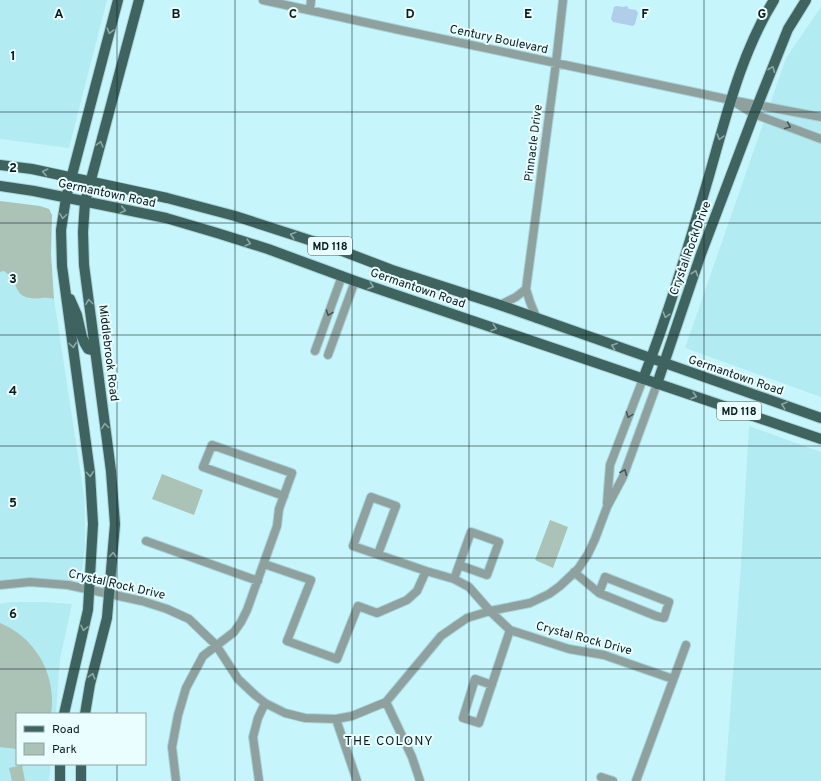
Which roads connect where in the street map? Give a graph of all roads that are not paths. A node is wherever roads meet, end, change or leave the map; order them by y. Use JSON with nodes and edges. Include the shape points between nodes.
{"nodes":[{"id":1,"x":118,"y":0,"type":"edge"},
{"id":2,"x":140,"y":0,"type":"edge"},
{"id":3,"x":262,"y":0,"type":"edge"},
{"id":4,"x":311,"y":0,"type":"edge"},
{"id":5,"x":563,"y":0,"type":"edge"},
{"id":6,"x":774,"y":0,"type":"edge"},
{"id":7,"x":806,"y":0,"type":"edge"},
{"id":8,"x":310,"y":10,"type":"junction"},
{"id":9,"x":556,"y":63,"type":"junction"},
{"id":10,"x":731,"y":100,"type":"junction"},
{"id":11,"x":756,"y":109,"type":"junction"},
{"id":12,"x":821,"y":117,"type":"edge"},
{"id":13,"x":821,"y":139,"type":"edge"},
{"id":14,"x":0,"y":165,"type":"edge"},
{"id":15,"x":71,"y":178,"type":"junction"},
{"id":16,"x":90,"y":182,"type":"junction"},
{"id":17,"x":0,"y":186,"type":"edge"},
{"id":18,"x":66,"y":198,"type":"junction"},
{"id":19,"x":85,"y":202,"type":"junction"},
{"id":20,"x":342,"y":276,"type":"junction"},
{"id":21,"x":355,"y":281,"type":"junction"},
{"id":22,"x":526,"y":289,"type":"junction"},
{"id":23,"x":66,"y":292,"type":"junction"},
{"id":24,"x":500,"y":305,"type":"junction"},
{"id":25,"x":537,"y":319,"type":"junction"},
{"id":26,"x":95,"y":351,"type":"junction"},
{"id":27,"x":315,"y":351,"type":"dead end"},
{"id":28,"x":328,"y":355,"type":"dead end"},
{"id":29,"x":651,"y":359,"type":"junction"},
{"id":30,"x":663,"y":363,"type":"junction"},
{"id":31,"x":643,"y":379,"type":"junction"},
{"id":32,"x":657,"y":384,"type":"junction"},
{"id":33,"x":821,"y":418,"type":"edge"},
{"id":34,"x":821,"y":439,"type":"edge"},
{"id":35,"x":284,"y":496,"type":"junction"},
{"id":36,"x":607,"y":508,"type":"junction"},
{"id":37,"x":146,"y":541,"type":"dead end"},
{"id":38,"x":378,"y":554,"type":"junction"},
{"id":39,"x":264,"y":564,"type":"junction"},
{"id":40,"x":459,"y":565,"type":"junction"},
{"id":41,"x":426,"y":571,"type":"junction"},
{"id":42,"x":574,"y":572,"type":"junction"},
{"id":43,"x":454,"y":579,"type":"junction"},
{"id":44,"x":258,"y":581,"type":"junction"},
{"id":45,"x":0,"y":585,"type":"edge"},
{"id":46,"x":90,"y":590,"type":"junction"},
{"id":47,"x":599,"y":592,"type":"junction"},
{"id":48,"x":110,"y":594,"type":"junction"},
{"id":49,"x":490,"y":611,"type":"junction"},
{"id":50,"x":510,"y":630,"type":"junction"},
{"id":51,"x":216,"y":645,"type":"junction"},
{"id":52,"x":686,"y":645,"type":"dead end"},
{"id":53,"x":673,"y":679,"type":"junction"},
{"id":54,"x":492,"y":685,"type":"junction"},
{"id":55,"x":386,"y":702,"type":"junction"},
{"id":56,"x":266,"y":703,"type":"junction"},
{"id":57,"x":64,"y":713,"type":"edge"},
{"id":58,"x":85,"y":713,"type":"edge"},
{"id":59,"x":336,"y":719,"type":"junction"},
{"id":60,"x":60,"y":765,"type":"edge"},
{"id":61,"x":81,"y":765,"type":"edge"},
{"id":62,"x":601,"y":777,"type":"dead end"},
{"id":63,"x":60,"y":781,"type":"edge"},
{"id":64,"x":81,"y":781,"type":"edge"},
{"id":65,"x":176,"y":781,"type":"edge"},
{"id":66,"x":259,"y":781,"type":"edge"},
{"id":67,"x":357,"y":781,"type":"edge"},
{"id":68,"x":420,"y":781,"type":"edge"},
{"id":69,"x":613,"y":781,"type":"edge"},
{"id":70,"x":636,"y":781,"type":"edge"}],
"edges":[{"from":1,"to":15,"type":"main road","one_way":true},
{"from":16,"to":2,"type":"main road","name":"Middlebrook Road","one_way":true},
{"from":3,"to":8,"type":"street","name":"Century Boulevard"},
{"from":4,"to":8,"type":"street"},
{"from":5,"to":9,"type":"street","name":"Pinnacle Drive"},
{"from":6,"to":10,"type":"main road","name":"Crystal Rock Drive","via":[[754,37]]},
{"from":11,"to":7,"type":"main road","name":"Crystal Rock Drive","one_way":true,"via":[[788,29]]},
{"from":8,"to":9,"type":"street","name":"Century Boulevard"},
{"from":9,"to":10,"type":"street","name":"Century Boulevard"},
{"from":9,"to":22,"type":"street","name":"Pinnacle Drive"},
{"from":10,"to":11,"type":"street","name":"Century Boulevard"},
{"from":10,"to":29,"type":"main road","name":"Crystal Rock Drive","one_way":true},
{"from":11,"to":12,"type":"street","name":"Century Boulevard"},
{"from":11,"to":13,"type":"street","name":"Century Boulevard","one_way":true},
{"from":30,"to":11,"type":"main road","name":"Crystal Rock Drive","one_way":true},
{"from":15,"to":14,"type":"main road","name":"Germantown Road","number":"MD 118","one_way":true},
{"from":15,"to":16,"type":"main road","name":"Germantown Road","number":"MD 118"},
{"from":15,"to":18,"type":"main road"},
{"from":16,"to":19,"type":"main road","name":"Middlebrook Road"},
{"from":24,"to":16,"type":"main road","name":"Germantown Road","number":"MD 118","one_way":true,"via":[[392,270],[337,248],[235,216],[167,198]]},
{"from":17,"to":18,"type":"main road","name":"Germantown Road","number":"MD 118"},
{"from":18,"to":19,"type":"main road","name":"Germantown Road","number":"MD 118"},
{"from":18,"to":23,"type":"main road","one_way":true,"via":[[62,230],[62,266]]},
{"from":19,"to":20,"type":"main road","name":"Germantown Road","number":"MD 118","one_way":true,"via":[[166,218],[268,249]]},
{"from":26,"to":19,"type":"main road","name":"Middlebrook Road","one_way":true,"via":[[84,265]]},
{"from":20,"to":21,"type":"main road","name":"Germantown Road","number":"MD 118"},
{"from":20,"to":27,"type":"street","one_way":true},
{"from":21,"to":28,"type":"street"},
{"from":21,"to":31,"type":"main road","name":"Germantown Road","number":"MD 118","one_way":true},
{"from":22,"to":24,"type":"street"},
{"from":22,"to":25,"type":"street","name":"Pinnacle Drive"},
{"from":23,"to":26,"type":"main road","via":[[77,315],[85,344],[88,349]]},
{"from":23,"to":46,"type":"main road","one_way":true,"via":[[90,473],[93,524]]},
{"from":24,"to":25,"type":"main road","name":"Germantown Road","number":"MD 118"},
{"from":29,"to":25,"type":"main road","name":"Germantown Road","number":"MD 118","one_way":true},
{"from":48,"to":26,"type":"main road","name":"Middlebrook Road","one_way":true,"via":[[115,524],[111,471]]},
{"from":29,"to":30,"type":"main road","name":"Germantown Road","number":"MD 118"},
{"from":29,"to":31,"type":"main road","name":"Crystal Rock Drive"},
{"from":30,"to":32,"type":"main road","name":"Crystal Rock Drive"},
{"from":33,"to":30,"type":"main road","name":"Germantown Road","number":"MD 118","one_way":true},
{"from":31,"to":32,"type":"main road","name":"Germantown Road","number":"MD 118"},
{"from":31,"to":36,"type":"street","name":"Crystal Rock Drive","one_way":true,"via":[[610,465]]},
{"from":32,"to":34,"type":"main road","name":"Germantown Road","number":"MD 118","one_way":true},
{"from":36,"to":32,"type":"street","name":"Crystal Rock Drive","one_way":true,"via":[[623,477]]},
{"from":35,"to":35,"type":"street","via":[[292,473],[212,445],[203,467]]},
{"from":35,"to":39,"type":"street"},
{"from":36,"to":42,"type":"street","name":"Crystal Rock Drive","via":[[588,554]]},
{"from":37,"to":44,"type":"street"},
{"from":38,"to":38,"type":"street","name":"Crystal Rock Drive","via":[[353,546],[371,496],[396,506]]},
{"from":38,"to":41,"type":"street","name":"Crystal Rock Drive"},
{"from":39,"to":41,"type":"street","via":[[311,580],[287,641],[337,659],[358,606],[377,613],[407,600],[417,590]]},
{"from":39,"to":44,"type":"street"},
{"from":40,"to":40,"type":"street","via":[[471,532],[499,542],[487,575]]},
{"from":40,"to":43,"type":"street"},
{"from":41,"to":43,"type":"street","name":"Crystal Rock Drive"},
{"from":42,"to":47,"type":"street"},
{"from":42,"to":49,"type":"street","name":"Crystal Rock Drive","via":[[549,594],[530,602]]},
{"from":43,"to":49,"type":"street","name":"Crystal Rock Drive","via":[[469,587]]},
{"from":44,"to":51,"type":"street","via":[[242,622],[234,632]]},
{"from":45,"to":46,"type":"street","name":"Crystal Rock Drive","via":[[30,582],[68,585]]},
{"from":46,"to":48,"type":"street","name":"Crystal Rock Drive"},
{"from":46,"to":57,"type":"main road","one_way":true,"via":[[88,610]]},
{"from":47,"to":47,"type":"street","via":[[664,618],[669,602],[606,578]]},
{"from":48,"to":51,"type":"street","name":"Crystal Rock Drive","via":[[142,601],[189,619]]},
{"from":58,"to":48,"type":"main road","name":"Middlebrook Road","one_way":true},
{"from":49,"to":50,"type":"street","name":"Crystal Rock Drive"},
{"from":49,"to":55,"type":"street","name":"Crystal Rock Drive","via":[[467,618],[441,636]]},
{"from":50,"to":53,"type":"street","name":"Crystal Rock Drive","via":[[569,649],[604,655]]},
{"from":50,"to":54,"type":"street"},
{"from":51,"to":56,"type":"street","name":"Crystal Rock Drive","via":[[238,679]]},
{"from":51,"to":65,"type":"street","via":[[203,656],[186,688],[178,715],[172,747]]},
{"from":52,"to":53,"type":"street"},
{"from":53,"to":70,"type":"street"},
{"from":54,"to":54,"type":"street","via":[[479,723],[463,718],[476,679]]},
{"from":55,"to":59,"type":"street","name":"Crystal Rock Drive","via":[[352,716]]},
{"from":55,"to":68,"type":"street","via":[[412,757]]},
{"from":56,"to":59,"type":"street","name":"Crystal Rock Drive","via":[[285,713],[306,718]]},
{"from":56,"to":66,"type":"street","via":[[258,718],[253,737]]},
{"from":59,"to":67,"type":"street"},
{"from":60,"to":63,"type":"main road"},
{"from":61,"to":64,"type":"main road"},
{"from":62,"to":69,"type":"street"}]}
